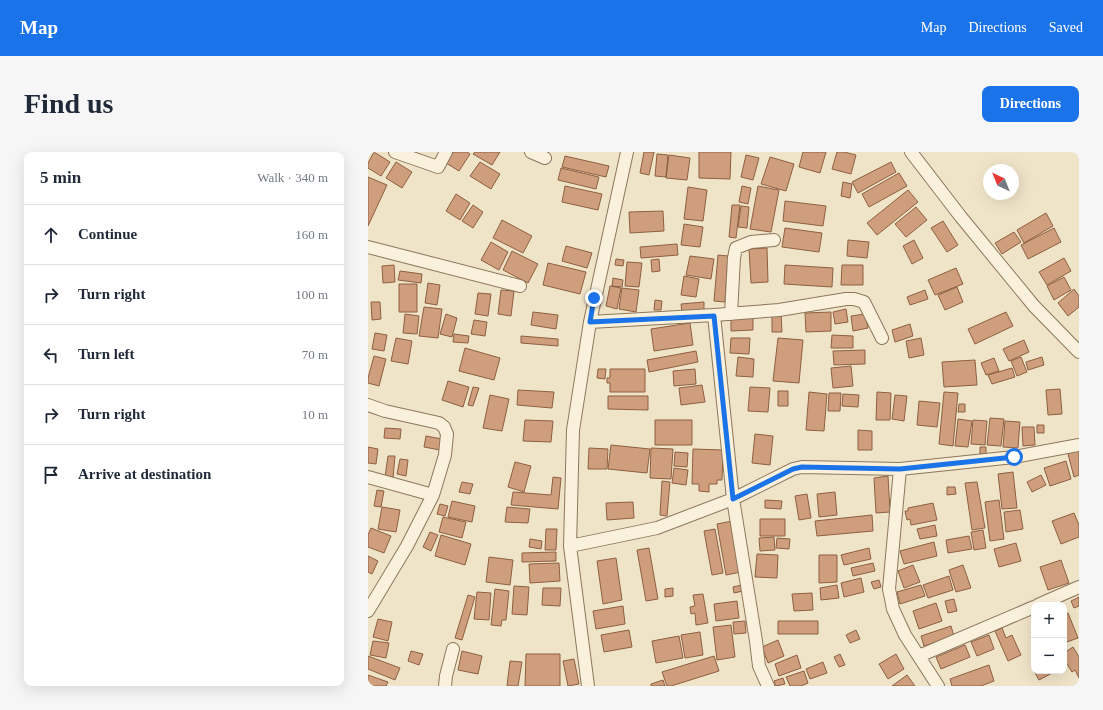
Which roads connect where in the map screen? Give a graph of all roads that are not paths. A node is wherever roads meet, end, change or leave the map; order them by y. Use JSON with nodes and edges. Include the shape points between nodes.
{"nodes":[{"id":1,"x":395,"y":152,"type":"edge"},
{"id":2,"x":446,"y":152,"type":"edge"},
{"id":3,"x":531,"y":152,"type":"edge"},
{"id":4,"x":627,"y":152,"type":"edge"},
{"id":5,"x":911,"y":152,"type":"edge"},
{"id":6,"x":545,"y":158,"type":"dead end"},
{"id":7,"x":774,"y":240,"type":"dead end"},
{"id":8,"x":368,"y":247,"type":"edge"},
{"id":9,"x":520,"y":286,"type":"dead end"},
{"id":10,"x":732,"y":314,"type":"junction"},
{"id":11,"x":714,"y":316,"type":"junction"},
{"id":12,"x":590,"y":322,"type":"junction"},
{"id":13,"x":882,"y":338,"type":"dead end"},
{"id":14,"x":1079,"y":352,"type":"edge"},
{"id":15,"x":368,"y":405,"type":"edge"},
{"id":16,"x":1079,"y":445,"type":"edge"},
{"id":17,"x":900,"y":469,"type":"junction"},
{"id":18,"x":368,"y":477,"type":"edge"},
{"id":19,"x":433,"y":495,"type":"junction"},
{"id":20,"x":733,"y":499,"type":"junction"},
{"id":21,"x":570,"y":546,"type":"junction"},
{"id":22,"x":1079,"y":587,"type":"edge"},
{"id":23,"x":1045,"y":602,"type":"edge"},
{"id":24,"x":1031,"y":608,"type":"edge"},
{"id":25,"x":368,"y":611,"type":"edge"},
{"id":26,"x":453,"y":650,"type":"dead end"},
{"id":27,"x":919,"y":656,"type":"junction"},
{"id":28,"x":445,"y":686,"type":"edge"},
{"id":29,"x":588,"y":686,"type":"edge"},
{"id":30,"x":768,"y":686,"type":"edge"},
{"id":31,"x":938,"y":686,"type":"edge"}],
"edges":[{"from":1,"to":2,"type":"street","via":[[438,167]]},
{"from":3,"to":6,"type":"street"},
{"from":4,"to":12,"type":"street"},
{"from":5,"to":14,"type":"street","via":[[1034,306]]},
{"from":7,"to":10,"type":"street","via":[[751,242],[736,248]]},
{"from":8,"to":9,"type":"street"},
{"from":10,"to":11,"type":"street"},
{"from":10,"to":13,"type":"street","via":[[779,310],[854,298],[864,302]]},
{"from":11,"to":12,"type":"street"},
{"from":11,"to":20,"type":"street"},
{"from":12,"to":21,"type":"street","via":[[573,430]]},
{"from":15,"to":19,"type":"street","via":[[430,420],[444,427],[447,434],[445,455]]},
{"from":16,"to":17,"type":"street","via":[[1014,457]]},
{"from":17,"to":20,"type":"street","via":[[802,467]]},
{"from":17,"to":27,"type":"street","via":[[890,589],[896,616]]},
{"from":18,"to":19,"type":"street"},
{"from":19,"to":25,"type":"street"},
{"from":20,"to":21,"type":"street","via":[[658,528]]},
{"from":20,"to":30,"type":"street","via":[[759,666]]},
{"from":21,"to":29,"type":"street"},
{"from":22,"to":23,"type":"street"},
{"from":24,"to":27,"type":"street"},
{"from":26,"to":28,"type":"street"},
{"from":27,"to":31,"type":"street"}]}
